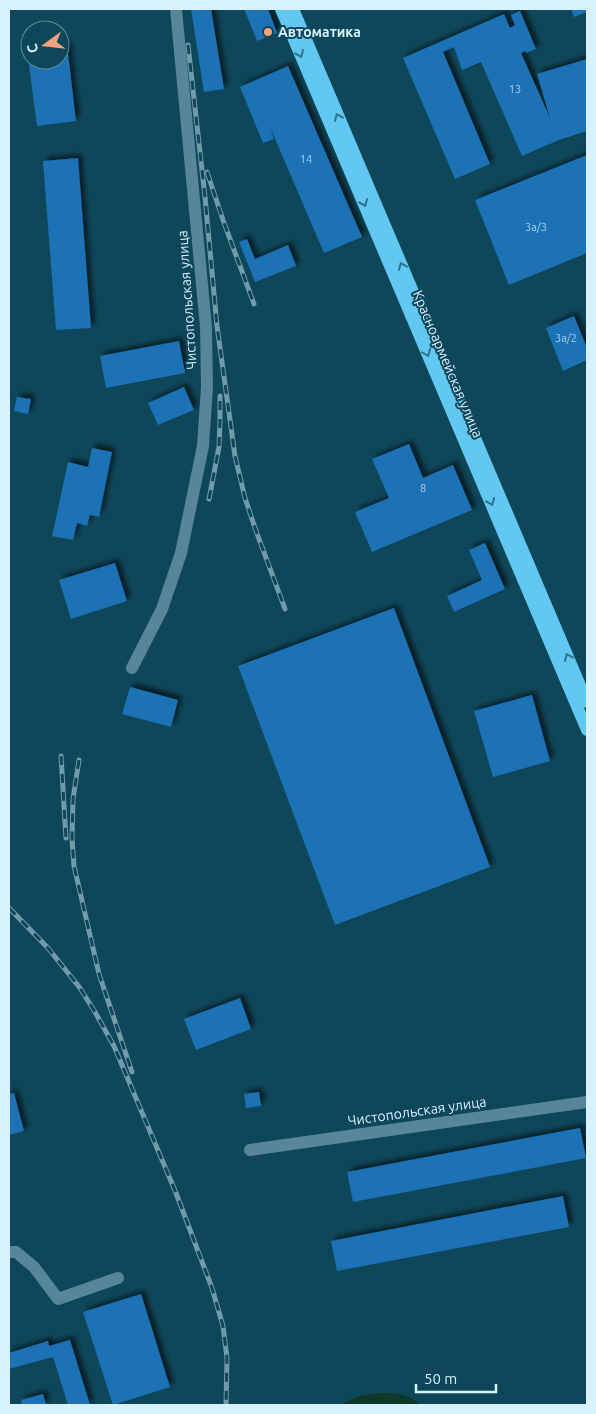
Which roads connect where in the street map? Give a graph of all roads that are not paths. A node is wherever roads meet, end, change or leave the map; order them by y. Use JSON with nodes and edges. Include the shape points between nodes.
{"nodes":[{"id":1,"x":176,"y":9,"type":"edge"},
{"id":2,"x":281,"y":9,"type":"edge"},
{"id":3,"x":292,"y":9,"type":"edge"},
{"id":4,"x":132,"y":668,"type":"dead end"},
{"id":5,"x":587,"y":702,"type":"edge"},
{"id":6,"x":587,"y":730,"type":"edge"},
{"id":7,"x":587,"y":1102,"type":"edge"},
{"id":8,"x":250,"y":1150,"type":"dead end"},
{"id":9,"x":9,"y":1252,"type":"edge"},
{"id":10,"x":118,"y":1278,"type":"dead end"}],
"edges":[{"from":1,"to":4,"type":"street","name":"Чистопольская улица","via":[[206,327],[207,387],[203,446],[181,553],[162,609]]},
{"from":2,"to":6,"type":"main road","name":"Красноармейская улица","one_way":true},
{"from":5,"to":3,"type":"main road","name":"Красноармейская улица","one_way":true},
{"from":7,"to":8,"type":"street","name":"Чистопольская улица"},
{"from":9,"to":10,"type":"street","via":[[16,1252],[34,1267],[58,1299]]}]}
